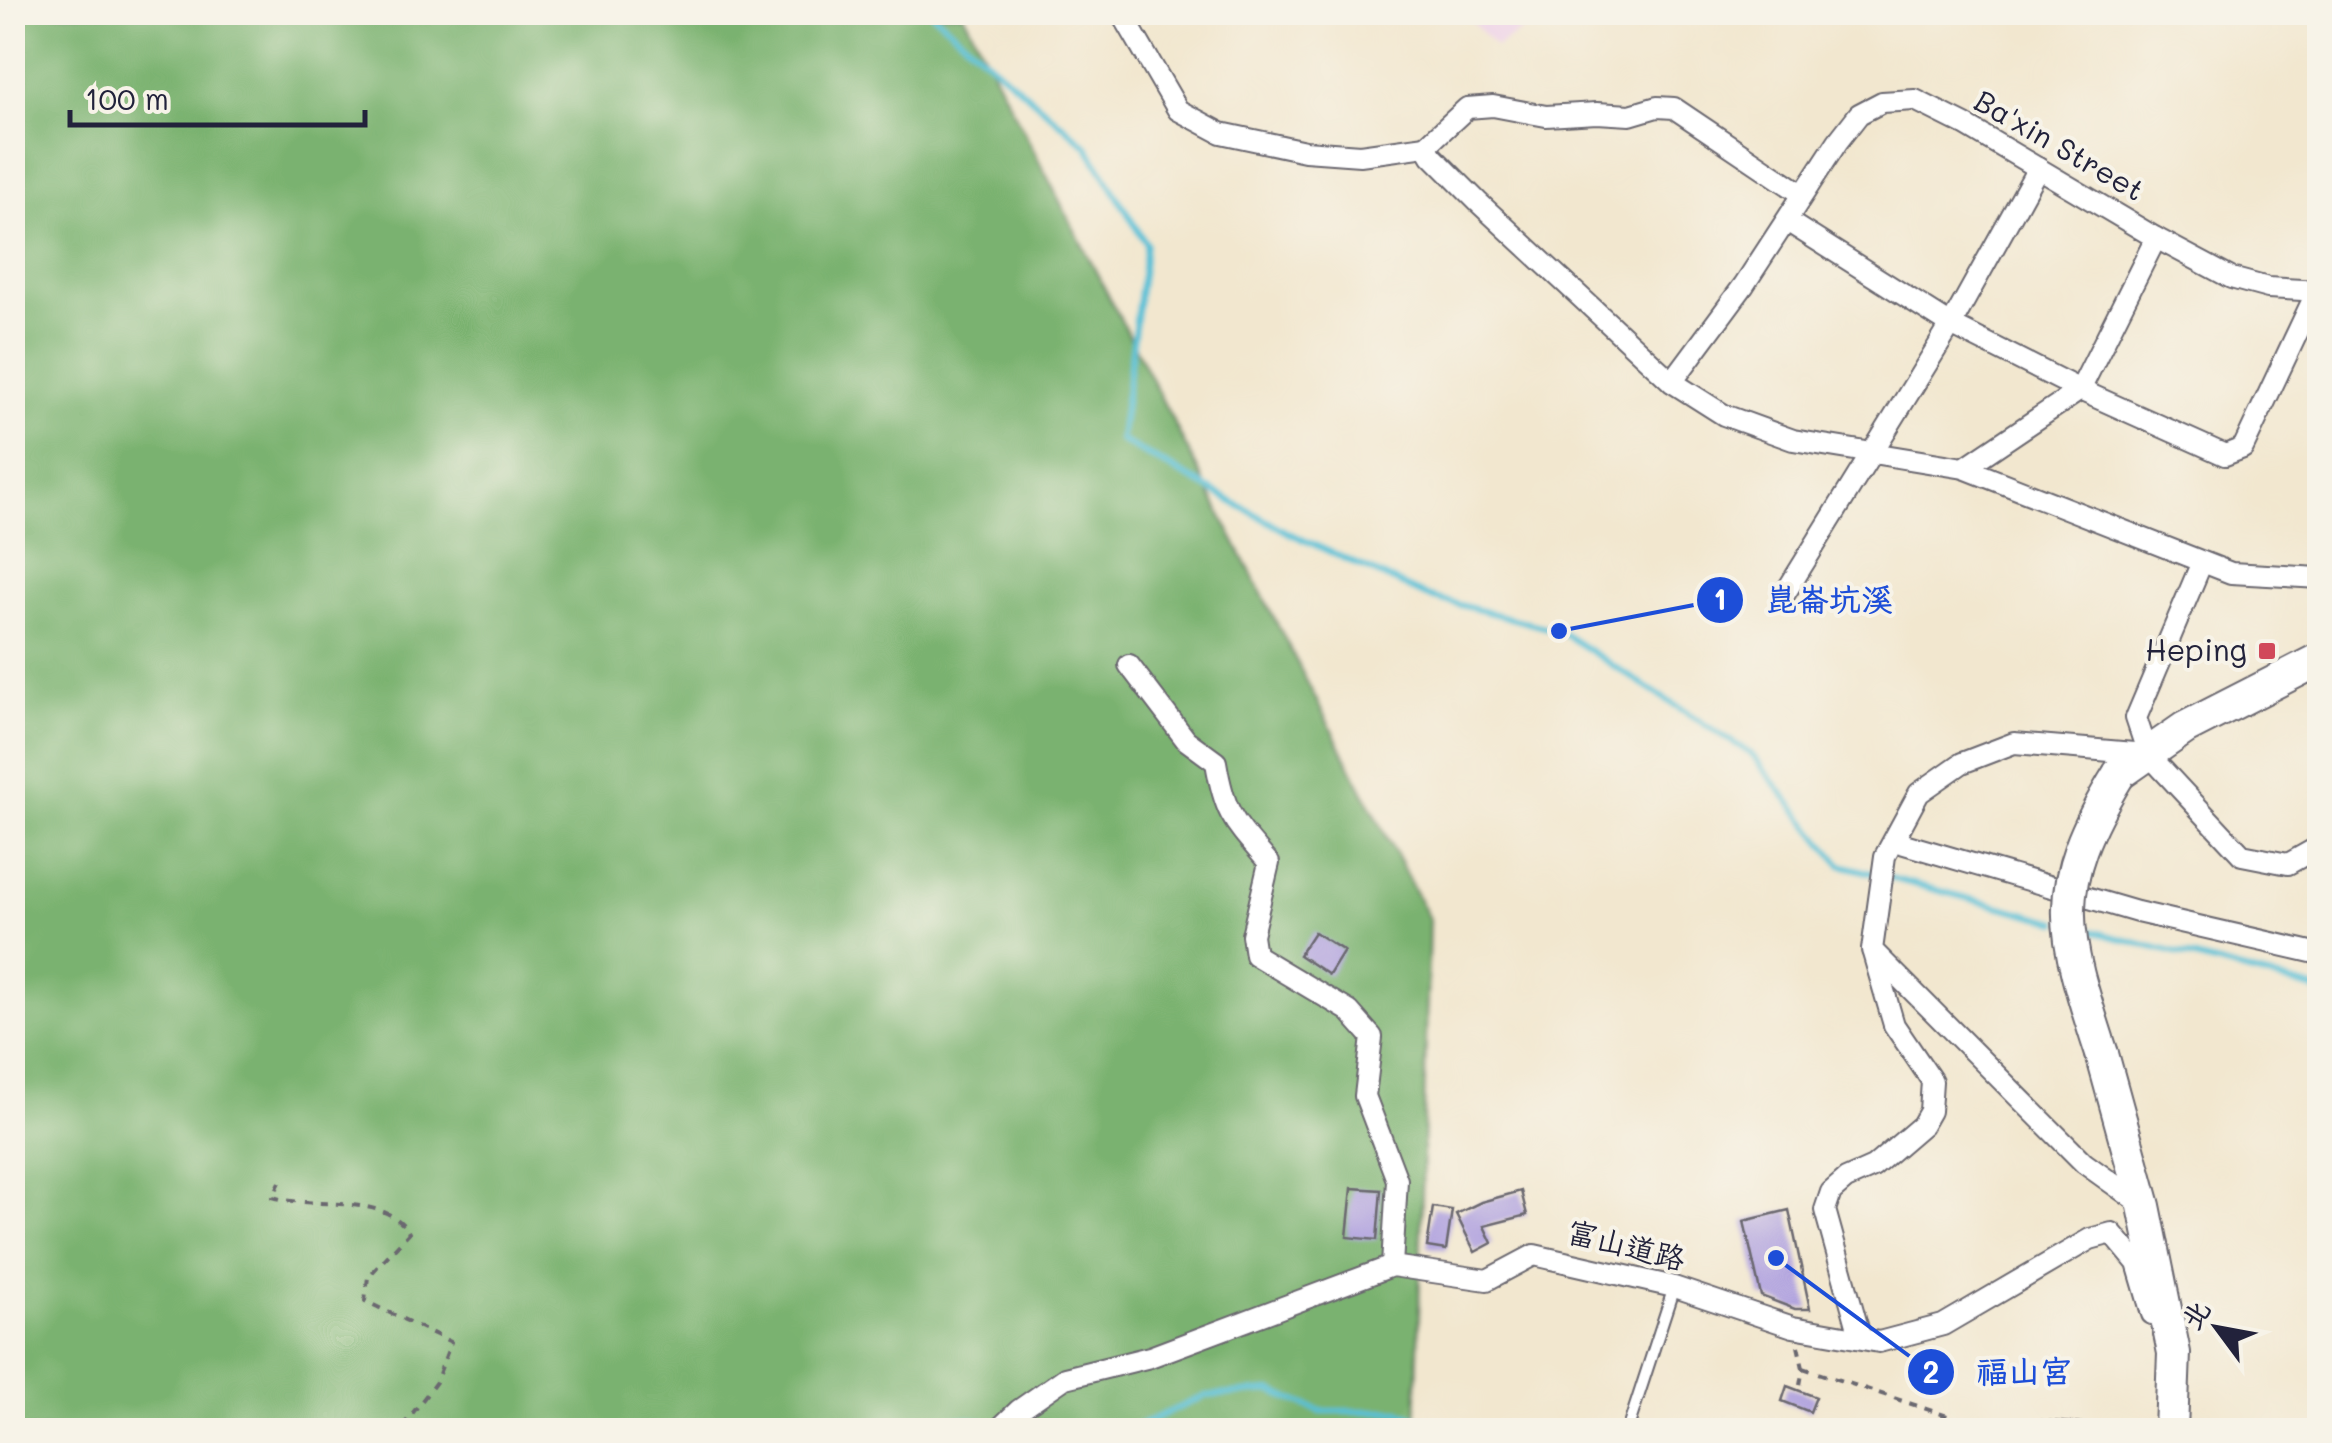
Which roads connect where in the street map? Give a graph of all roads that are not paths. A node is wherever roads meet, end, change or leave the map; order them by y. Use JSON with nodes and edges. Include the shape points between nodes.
{"nodes":[{"id":1,"x":1121,"y":12,"type":"edge"},
{"id":2,"x":1426,"y":146,"type":"junction"},
{"id":3,"x":2038,"y":168,"type":"junction"},
{"id":4,"x":1802,"y":194,"type":"junction"},
{"id":5,"x":1787,"y":221,"type":"junction"},
{"id":6,"x":2156,"y":238,"type":"junction"},
{"id":7,"x":2318,"y":291,"type":"edge"},
{"id":8,"x":1951,"y":325,"type":"junction"},
{"id":9,"x":1672,"y":382,"type":"junction"},
{"id":10,"x":2080,"y":390,"type":"junction"},
{"id":11,"x":1871,"y":455,"type":"junction"},
{"id":12,"x":1964,"y":468,"type":"junction"},
{"id":13,"x":2202,"y":562,"type":"junction"},
{"id":14,"x":2320,"y":578,"type":"edge"},
{"id":15,"x":1784,"y":595,"type":"dead end"},
{"id":16,"x":2320,"y":659,"type":"edge"},
{"id":17,"x":1129,"y":665,"type":"dead end"},
{"id":18,"x":2148,"y":754,"type":"junction"},
{"id":19,"x":1894,"y":841,"type":"junction"},
{"id":20,"x":2320,"y":846,"type":"edge"},
{"id":21,"x":1872,"y":950,"type":"junction"},
{"id":22,"x":2320,"y":954,"type":"edge"},
{"id":23,"x":2144,"y":1206,"type":"junction"},
{"id":24,"x":1392,"y":1266,"type":"junction"},
{"id":25,"x":1674,"y":1288,"type":"junction"},
{"id":26,"x":1860,"y":1336,"type":"junction"},
{"id":27,"x":2174,"y":1353,"type":"junction"},
{"id":28,"x":1004,"y":1426,"type":"edge"},
{"id":29,"x":1637,"y":1430,"type":"edge"},
{"id":30,"x":2030,"y":1430,"type":"edge"},
{"id":31,"x":2084,"y":1430,"type":"edge"},
{"id":32,"x":2171,"y":1430,"type":"edge"}],
"edges":[{"from":1,"to":2,"type":"street","via":[[1178,110],[1220,133],[1360,155]]},
{"from":2,"to":4,"type":"street","via":[[1466,108],[1630,116],[1674,108]]},
{"from":2,"to":9,"type":"street"},
{"from":3,"to":4,"type":"street","name":"Ba'xin Street","via":[[1915,100],[1882,102],[1859,114]]},
{"from":3,"to":6,"type":"street","name":"Ba'xin Street"},
{"from":3,"to":8,"type":"street"},
{"from":4,"to":5,"type":"street","name":"Ba'xin Street"},
{"from":5,"to":8,"type":"street"},
{"from":5,"to":9,"type":"street","name":"Ba'xin Street"},
{"from":6,"to":7,"type":"street","name":"Ba'xin Street","via":[[2231,278]]},
{"from":6,"to":10,"type":"street"},
{"from":7,"to":10,"type":"street","via":[[2236,453],[2225,454]]},
{"from":8,"to":10,"type":"street"},
{"from":8,"to":11,"type":"street"},
{"from":9,"to":11,"type":"street","via":[[1724,415],[1778,435]]},
{"from":10,"to":12,"type":"street"},
{"from":11,"to":12,"type":"street"},
{"from":11,"to":15,"type":"street"},
{"from":12,"to":13,"type":"street"},
{"from":13,"to":14,"type":"street","via":[[2231,573]]},
{"from":13,"to":18,"type":"street","via":[[2136,718]]},
{"from":16,"to":18,"type":"main road"},
{"from":17,"to":24,"type":"street","via":[[1186,740],[1216,762],[1230,817],[1269,863],[1252,935],[1255,955],[1349,1011],[1372,1037],[1365,1096],[1397,1180]]},
{"from":18,"to":19,"type":"street","via":[[2014,742],[1962,764],[1919,793]]},
{"from":18,"to":20,"type":"street","via":[[2242,855],[2288,864]]},
{"from":18,"to":23,"type":"main road","bridge":true,"via":[[2119,774],[2092,817],[2072,868],[2067,906],[2073,966]]},
{"from":19,"to":21,"type":"street","via":[[1885,856]]},
{"from":19,"to":22,"type":"street","via":[[2138,912]]},
{"from":21,"to":23,"type":"street","via":[[2084,1163]]},
{"from":21,"to":26,"type":"street","via":[[1894,1024],[1932,1081],[1922,1124],[1873,1167],[1830,1192],[1825,1210]]},
{"from":23,"to":27,"type":"main road"},
{"from":24,"to":25,"type":"street","name":"富山道路","via":[[1487,1280],[1534,1255]]},
{"from":24,"to":28,"type":"street","name":"富山道路","via":[[1150,1357],[1066,1378]]},
{"from":25,"to":26,"type":"street","name":"富山道路","via":[[1794,1327]]},
{"from":25,"to":29,"type":"lane","via":[[1629,1426]]},
{"from":26,"to":27,"type":"street","name":"富山道路","via":[[1879,1342],[1944,1325],[2090,1239],[2112,1233],[2137,1263],[2160,1341]]},
{"from":27,"to":32,"type":"main road"},
{"from":30,"to":31,"type":"lane"}]}
